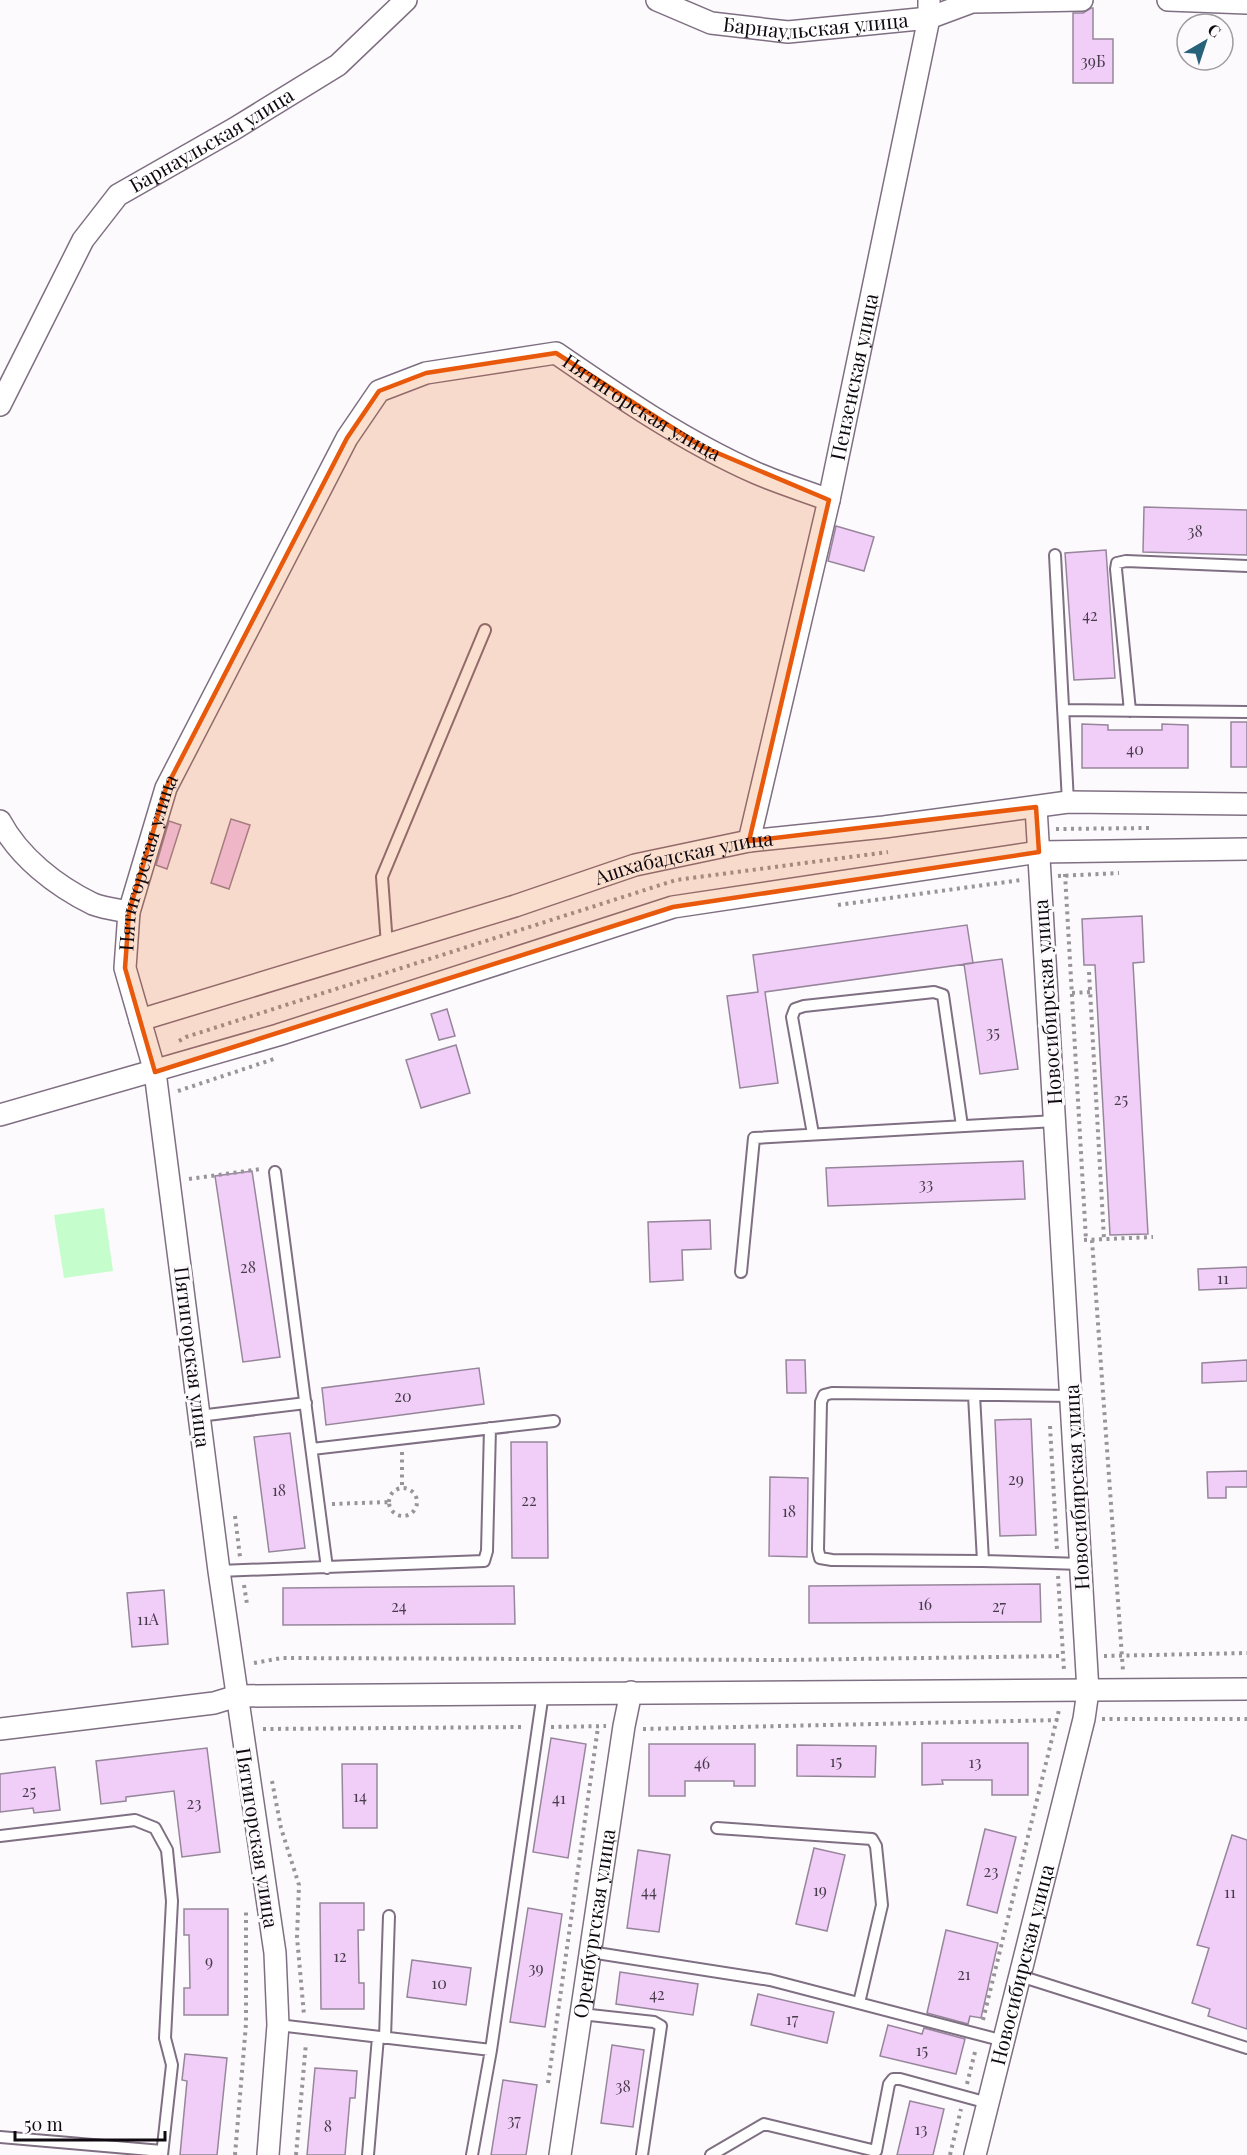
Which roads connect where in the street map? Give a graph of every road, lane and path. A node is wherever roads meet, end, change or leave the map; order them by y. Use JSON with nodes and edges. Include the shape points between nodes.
{"nodes":[{"id":1,"x":406,"y":0,"type":"edge"},
{"id":2,"x":657,"y":0,"type":"edge"},
{"id":3,"x":1083,"y":0,"type":"edge"},
{"id":4,"x":1168,"y":0,"type":"edge"},
{"id":5,"x":1247,"y":3,"type":"edge"},
{"id":6,"x":929,"y":9,"type":"edge"},
{"id":7,"x":0,"y":405,"type":"edge"},
{"id":8,"x":829,"y":500,"type":"junction"},
{"id":9,"x":1055,"y":555,"type":"dead end"},
{"id":10,"x":1247,"y":566,"type":"edge"},
{"id":11,"x":485,"y":630,"type":"dead end"},
{"id":12,"x":1063,"y":710,"type":"junction"},
{"id":13,"x":1130,"y":711,"type":"junction"},
{"id":14,"x":1247,"y":712,"type":"edge"},
{"id":15,"x":1068,"y":802,"type":"junction"},
{"id":16,"x":1247,"y":804,"type":"edge"},
{"id":17,"x":1036,"y":807,"type":"junction"},
{"id":18,"x":0,"y":821,"type":"edge"},
{"id":19,"x":748,"y":841,"type":"junction"},
{"id":20,"x":1247,"y":849,"type":"edge"},
{"id":21,"x":1064,"y":852,"type":"junction"},
{"id":22,"x":1029,"y":854,"type":"junction"},
{"id":23,"x":1124,"y":873,"type":"dead end"},
{"id":24,"x":1065,"y":876,"type":"junction"},
{"id":25,"x":1030,"y":879,"type":"junction"},
{"id":26,"x":1020,"y":892,"type":"dead end"},
{"id":27,"x":837,"y":905,"type":"dead end"},
{"id":28,"x":129,"y":912,"type":"junction"},
{"id":29,"x":387,"y":945,"type":"junction"},
{"id":30,"x":1089,"y":972,"type":"dead end"},
{"id":31,"x":1091,"y":992,"type":"junction"},
{"id":32,"x":1072,"y":993,"type":"junction"},
{"id":33,"x":140,"y":1020,"type":"junction"},
{"id":34,"x":278,"y":1058,"type":"dead end"},
{"id":35,"x":155,"y":1072,"type":"junction"},
{"id":36,"x":178,"y":1091,"type":"dead end"},
{"id":37,"x":0,"y":1115,"type":"edge"},
{"id":38,"x":1055,"y":1121,"type":"junction"},
{"id":39,"x":962,"y":1126,"type":"junction"},
{"id":40,"x":813,"y":1134,"type":"junction"},
{"id":41,"x":275,"y":1172,"type":"joint"},
{"id":42,"x":188,"y":1180,"type":"dead end"},
{"id":43,"x":1153,"y":1237,"type":"dead end"},
{"id":44,"x":1104,"y":1239,"type":"junction"},
{"id":45,"x":1086,"y":1240,"type":"junction"},
{"id":46,"x":1092,"y":1240,"type":"junction"},
{"id":47,"x":1062,"y":1241,"type":"junction"},
{"id":48,"x":741,"y":1272,"type":"dead end"},
{"id":49,"x":974,"y":1395,"type":"junction"},
{"id":50,"x":1048,"y":1395,"type":"junction"},
{"id":51,"x":1072,"y":1396,"type":"junction"},
{"id":52,"x":306,"y":1403,"type":"junction"},
{"id":53,"x":199,"y":1416,"type":"junction"},
{"id":54,"x":554,"y":1421,"type":"dead end"},
{"id":55,"x":490,"y":1428,"type":"junction"},
{"id":56,"x":402,"y":1438,"type":"junction"},
{"id":57,"x":312,"y":1449,"type":"junction"},
{"id":58,"x":402,"y":1488,"type":"junction"},
{"id":59,"x":388,"y":1502,"type":"junction"},
{"id":60,"x":319,"y":1505,"type":"junction"},
{"id":61,"x":983,"y":1561,"type":"junction"},
{"id":62,"x":1058,"y":1563,"type":"junction"},
{"id":63,"x":1082,"y":1564,"type":"junction"},
{"id":64,"x":327,"y":1568,"type":"junction"},
{"id":65,"x":219,"y":1571,"type":"junction"},
{"id":66,"x":1247,"y":1653,"type":"edge"},
{"id":67,"x":1121,"y":1655,"type":"junction"},
{"id":68,"x":1063,"y":1656,"type":"junction"},
{"id":69,"x":1088,"y":1656,"type":"junction"},
{"id":70,"x":254,"y":1663,"type":"dead end"},
{"id":71,"x":1247,"y":1689,"type":"edge"},
{"id":72,"x":1124,"y":1690,"type":"junction"},
{"id":73,"x":1064,"y":1691,"type":"junction"},
{"id":74,"x":1088,"y":1691,"type":"junction"},
{"id":75,"x":631,"y":1692,"type":"junction"},
{"id":76,"x":543,"y":1693,"type":"junction"},
{"id":77,"x":237,"y":1695,"type":"junction"},
{"id":78,"x":1084,"y":1719,"type":"junction"},
{"id":79,"x":1247,"y":1719,"type":"edge"},
{"id":80,"x":1057,"y":1720,"type":"junction"},
{"id":81,"x":624,"y":1726,"type":"junction"},
{"id":82,"x":538,"y":1727,"type":"junction"},
{"id":83,"x":598,"y":1727,"type":"junction"},
{"id":84,"x":0,"y":1729,"type":"edge"},
{"id":85,"x":241,"y":1731,"type":"junction"},
{"id":86,"x":717,"y":1828,"type":"dead end"},
{"id":87,"x":0,"y":1836,"type":"edge"},
{"id":88,"x":246,"y":1905,"type":"dead end"},
{"id":89,"x":389,"y":1916,"type":"dead end"},
{"id":90,"x":590,"y":1952,"type":"junction"},
{"id":91,"x":1020,"y":1976,"type":"junction"},
{"id":92,"x":859,"y":2003,"type":"junction"},
{"id":93,"x":581,"y":2014,"type":"junction"},
{"id":94,"x":278,"y":2025,"type":"junction"},
{"id":95,"x":980,"y":2034,"type":"junction"},
{"id":96,"x":381,"y":2037,"type":"junction"},
{"id":97,"x":1004,"y":2040,"type":"junction"},
{"id":98,"x":1247,"y":2048,"type":"edge"},
{"id":99,"x":490,"y":2050,"type":"junction"},
{"id":100,"x":548,"y":2086,"type":"dead end"},
{"id":101,"x":964,"y":2098,"type":"junction"},
{"id":102,"x":988,"y":2103,"type":"junction"},
{"id":103,"x":0,"y":2137,"type":"edge"},
{"id":104,"x":162,"y":2153,"type":"edge"},
{"id":105,"x":235,"y":2155,"type":"edge"},
{"id":106,"x":268,"y":2155,"type":"edge"},
{"id":107,"x":368,"y":2155,"type":"edge"},
{"id":108,"x":472,"y":2155,"type":"edge"},
{"id":109,"x":560,"y":2155,"type":"edge"},
{"id":110,"x":642,"y":2155,"type":"edge"},
{"id":111,"x":711,"y":2155,"type":"edge"},
{"id":112,"x":950,"y":2155,"type":"edge"},
{"id":113,"x":975,"y":2155,"type":"edge"}],
"edges":[{"from":1,"to":7,"type":"street","name":"Барнаульская улица","via":[[338,65],[118,195],[83,240]]},
{"from":2,"to":6,"type":"street","name":"Барнаульская улица","via":[[711,23],[788,32]]},
{"from":3,"to":6,"type":"street","name":"Барнаульская улица","via":[[972,2]]},
{"from":4,"to":5,"type":"street"},
{"from":6,"to":8,"type":"street","name":"Пензенская улица"},
{"from":8,"to":19,"type":"street","name":"Пензенская улица"},
{"from":8,"to":28,"type":"street","name":"Пятигорская улица","via":[[700,446],[556,353],[426,373],[379,391],[347,438],[166,788]]},
{"from":9,"to":12,"type":"lane"},
{"from":10,"to":13,"type":"lane","via":[[1117,563]]},
{"from":11,"to":29,"type":"lane","via":[[382,878]]},
{"from":12,"to":13,"type":"lane"},
{"from":12,"to":15,"type":"lane"},
{"from":13,"to":14,"type":"lane"},
{"from":15,"to":16,"type":"street","name":"Ашхабадская улица"},
{"from":15,"to":17,"type":"street","name":"Ашхабадская улица"},
{"from":17,"to":19,"type":"street","name":"Ашхабадская улица"},
{"from":17,"to":22,"type":"street","name":"Новосибирская улица"},
{"from":18,"to":28,"type":"street","via":[[8,836],[46,875],[94,904]]},
{"from":19,"to":29,"type":"street","name":"Ашхабадская улица","via":[[635,865]]},
{"from":20,"to":21,"type":"street"},
{"from":21,"to":22,"type":"street"},
{"from":21,"to":24,"type":"path"},
{"from":22,"to":25,"type":"street","name":"Новосибирская улица"},
{"from":22,"to":25,"type":"path"},
{"from":22,"to":35,"type":"street","via":[[673,907]]},
{"from":23,"to":24,"type":"path"},
{"from":24,"to":25,"type":"path"},
{"from":24,"to":32,"type":"path"},
{"from":25,"to":26,"type":"path"},
{"from":25,"to":27,"type":"path"},
{"from":25,"to":38,"type":"street","name":"Новосибирская улица"},
{"from":28,"to":33,"type":"street","name":"Пятигорская улица","via":[[125,968]]},
{"from":29,"to":33,"type":"street","name":"Ашхабадская улица"},
{"from":30,"to":31,"type":"path"},
{"from":31,"to":32,"type":"path"},
{"from":31,"to":44,"type":"path"},
{"from":32,"to":45,"type":"path"},
{"from":33,"to":35,"type":"street","name":"Пятигорская улица"},
{"from":34,"to":36,"type":"path"},
{"from":35,"to":37,"type":"street"},
{"from":35,"to":53,"type":"street","name":"Пятигорская улица"},
{"from":38,"to":39,"type":"lane"},
{"from":38,"to":47,"type":"street","name":"Новосибирская улица"},
{"from":39,"to":40,"type":"lane"},
{"from":39,"to":40,"type":"lane","via":[[943,995],[934,992],[795,1009],[792,1017]]},
{"from":40,"to":48,"type":"lane","via":[[754,1138]]},
{"from":41,"to":42,"type":"path","via":[[263,1169]]},
{"from":41,"to":52,"type":"lane"},
{"from":43,"to":44,"type":"path"},
{"from":44,"to":46,"type":"path"},
{"from":45,"to":46,"type":"path"},
{"from":45,"to":47,"type":"path"},
{"from":46,"to":67,"type":"path"},
{"from":47,"to":51,"type":"street","name":"Новосибирская улица"},
{"from":49,"to":50,"type":"lane"},
{"from":49,"to":61,"type":"lane"},
{"from":49,"to":61,"type":"lane","via":[[824,1395],[818,1550],[820,1558],[832,1560]]},
{"from":50,"to":51,"type":"lane"},
{"from":50,"to":62,"type":"path"},
{"from":51,"to":63,"type":"street","name":"Новосибирская улица"},
{"from":52,"to":53,"type":"lane"},
{"from":52,"to":57,"type":"lane"},
{"from":53,"to":65,"type":"street","name":"Пятигорская улица"},
{"from":54,"to":55,"type":"lane"},
{"from":55,"to":56,"type":"lane"},
{"from":55,"to":64,"type":"lane","via":[[484,1560]]},
{"from":56,"to":57,"type":"lane"},
{"from":56,"to":58,"type":"path"},
{"from":57,"to":60,"type":"lane"},
{"from":58,"to":59,"type":"path","via":[[392,1492]]},
{"from":58,"to":59,"type":"path","via":[[416,1496],[413,1512],[398,1515]]},
{"from":59,"to":60,"type":"path"},
{"from":60,"to":64,"type":"lane"},
{"from":61,"to":62,"type":"lane"},
{"from":62,"to":63,"type":"lane"},
{"from":62,"to":68,"type":"path"},
{"from":63,"to":69,"type":"street","name":"Новосибирская улица"},
{"from":64,"to":65,"type":"lane"},
{"from":65,"to":77,"type":"street","name":"Пятигорская улица"},
{"from":66,"to":67,"type":"path"},
{"from":67,"to":69,"type":"path"},
{"from":67,"to":72,"type":"path"},
{"from":68,"to":69,"type":"path"},
{"from":68,"to":70,"type":"path","via":[[785,1660],[282,1658]]},
{"from":68,"to":73,"type":"path"},
{"from":69,"to":74,"type":"street","name":"Новосибирская улица"},
{"from":71,"to":72,"type":"street"},
{"from":72,"to":74,"type":"street"},
{"from":73,"to":74,"type":"street"},
{"from":73,"to":75,"type":"street"},
{"from":73,"to":80,"type":"path"},
{"from":74,"to":78,"type":"street","name":"Новосибирская улица"},
{"from":75,"to":76,"type":"street"},
{"from":75,"to":81,"type":"street","name":"Оренбургская улица"},
{"from":76,"to":77,"type":"street"},
{"from":76,"to":82,"type":"lane"},
{"from":77,"to":84,"type":"street","via":[[214,1703]]},
{"from":77,"to":85,"type":"street","name":"Пятигорская улица"},
{"from":78,"to":79,"type":"path"},
{"from":78,"to":80,"type":"path"},
{"from":78,"to":91,"type":"street","name":"Новосибирская улица"},
{"from":80,"to":81,"type":"path","via":[[647,1730]]},
{"from":80,"to":95,"type":"path"},
{"from":81,"to":83,"type":"path"},
{"from":81,"to":90,"type":"street","name":"Оренбургская улица"},
{"from":82,"to":83,"type":"path"},
{"from":82,"to":85,"type":"path"},
{"from":82,"to":99,"type":"lane"},
{"from":83,"to":100,"type":"path"},
{"from":85,"to":94,"type":"street","name":"Пятигорская улица","via":[[275,1953]]},
{"from":86,"to":92,"type":"lane","via":[[872,1839],[882,1905]]},
{"from":87,"to":104,"type":"lane","via":[[135,1820],[155,1828],[167,1850],[172,1901],[165,2038],[172,2064]]},
{"from":88,"to":105,"type":"path","via":[[246,2024]]},
{"from":89,"to":96,"type":"lane"},
{"from":90,"to":92,"type":"lane","via":[[770,1980]]},
{"from":90,"to":93,"type":"street","name":"Оренбургская улица"},
{"from":91,"to":97,"type":"street","name":"Новосибирская улица"},
{"from":91,"to":98,"type":"lane"},
{"from":92,"to":95,"type":"lane"},
{"from":93,"to":109,"type":"street","name":"Оренбургская улица"},
{"from":93,"to":110,"type":"lane","via":[[661,2026]]},
{"from":94,"to":96,"type":"lane"},
{"from":94,"to":106,"type":"street","name":"Пятигорская улица"},
{"from":95,"to":97,"type":"lane"},
{"from":95,"to":101,"type":"path"},
{"from":96,"to":99,"type":"lane"},
{"from":96,"to":107,"type":"lane"},
{"from":97,"to":102,"type":"street","name":"Новосибирская улица"},
{"from":99,"to":108,"type":"lane"},
{"from":101,"to":102,"type":"lane"},
{"from":101,"to":111,"type":"lane","via":[[893,2079],[876,2151],[764,2124]]},
{"from":101,"to":112,"type":"path"},
{"from":102,"to":113,"type":"street","name":"Новосибирская улица"},
{"from":103,"to":104,"type":"lane"}]}
